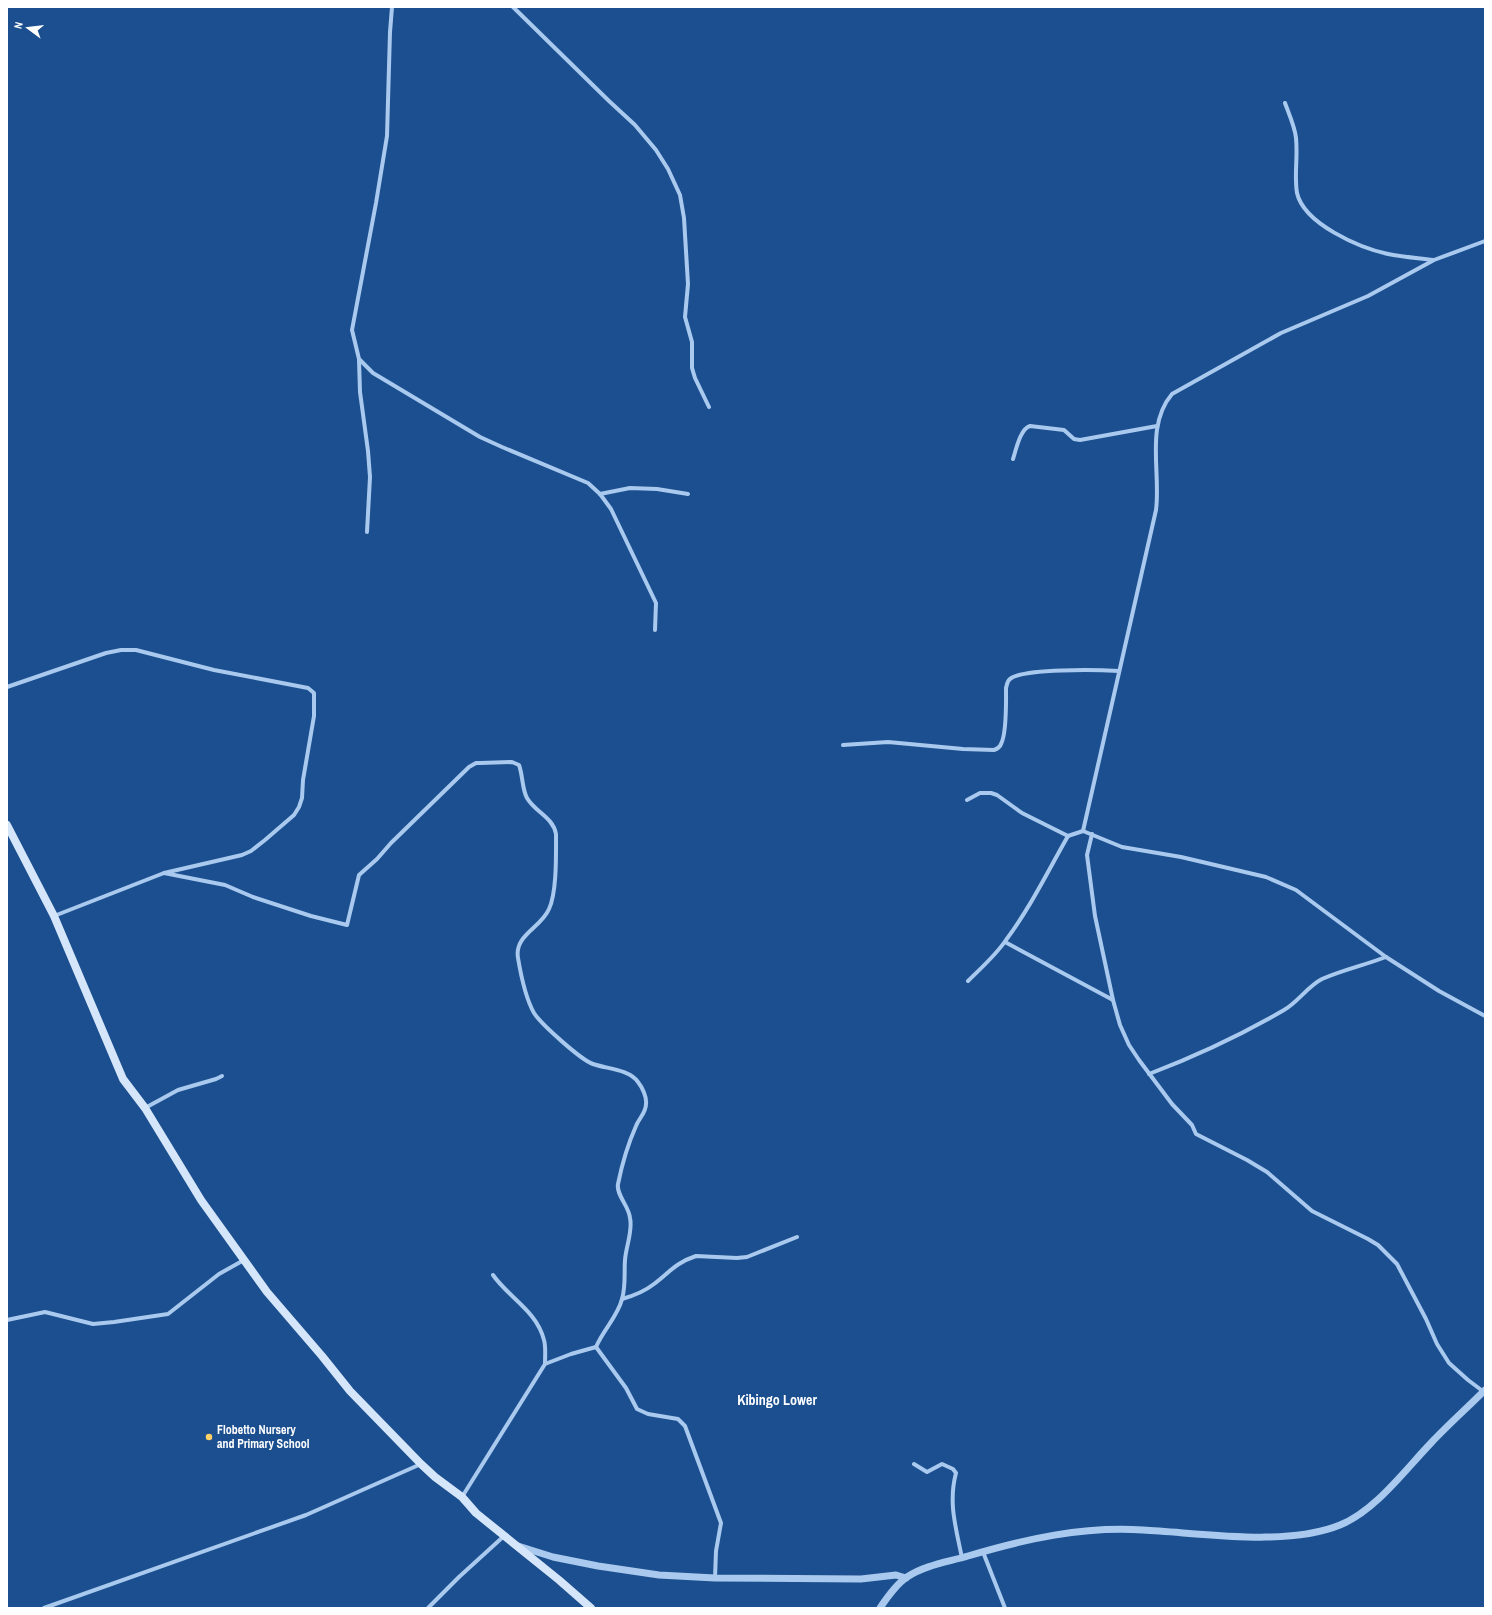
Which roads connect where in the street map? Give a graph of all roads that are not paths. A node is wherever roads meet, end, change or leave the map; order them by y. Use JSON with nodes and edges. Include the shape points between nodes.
{"nodes":[{"id":1,"x":392,"y":7,"type":"edge"},
{"id":2,"x":513,"y":7,"type":"edge"},
{"id":3,"x":1285,"y":103,"type":"dead end"},
{"id":4,"x":1485,"y":241,"type":"edge"},
{"id":5,"x":1434,"y":260,"type":"junction"},
{"id":6,"x":359,"y":359,"type":"junction"},
{"id":7,"x":710,"y":407,"type":"dead end"},
{"id":8,"x":1157,"y":426,"type":"junction"},
{"id":9,"x":1013,"y":459,"type":"dead end"},
{"id":10,"x":600,"y":494,"type":"junction"},
{"id":11,"x":688,"y":494,"type":"dead end"},
{"id":12,"x":367,"y":532,"type":"dead end"},
{"id":13,"x":655,"y":630,"type":"dead end"},
{"id":14,"x":1119,"y":671,"type":"junction"},
{"id":15,"x":7,"y":687,"type":"edge"},
{"id":16,"x":844,"y":745,"type":"dead end"},
{"id":17,"x":967,"y":800,"type":"dead end"},
{"id":18,"x":7,"y":825,"type":"edge"},
{"id":19,"x":1083,"y":831,"type":"junction"},
{"id":20,"x":1092,"y":834,"type":"junction"},
{"id":21,"x":1068,"y":836,"type":"junction"},
{"id":22,"x":164,"y":873,"type":"junction"},
{"id":23,"x":54,"y":916,"type":"junction"},
{"id":24,"x":1005,"y":942,"type":"junction"},
{"id":25,"x":1386,"y":957,"type":"junction"},
{"id":26,"x":968,"y":981,"type":"dead end"},
{"id":27,"x":1113,"y":1000,"type":"junction"},
{"id":28,"x":1485,"y":1016,"type":"edge"},
{"id":29,"x":1149,"y":1074,"type":"junction"},
{"id":30,"x":222,"y":1076,"type":"dead end"},
{"id":31,"x":145,"y":1108,"type":"junction"},
{"id":32,"x":797,"y":1237,"type":"dead end"},
{"id":33,"x":244,"y":1260,"type":"junction"},
{"id":34,"x":493,"y":1275,"type":"dead end"},
{"id":35,"x":622,"y":1300,"type":"junction"},
{"id":36,"x":7,"y":1320,"type":"edge"},
{"id":37,"x":596,"y":1347,"type":"junction"},
{"id":38,"x":545,"y":1364,"type":"junction"},
{"id":39,"x":1484,"y":1391,"type":"edge"},
{"id":40,"x":421,"y":1464,"type":"junction"},
{"id":41,"x":914,"y":1464,"type":"dead end"},
{"id":42,"x":462,"y":1497,"type":"junction"},
{"id":43,"x":504,"y":1536,"type":"junction"},
{"id":44,"x":516,"y":1545,"type":"junction"},
{"id":45,"x":983,"y":1552,"type":"junction"},
{"id":46,"x":962,"y":1558,"type":"junction"},
{"id":47,"x":715,"y":1578,"type":"junction"},
{"id":48,"x":906,"y":1578,"type":"junction"},
{"id":49,"x":44,"y":1608,"type":"edge"},
{"id":50,"x":428,"y":1608,"type":"edge"},
{"id":51,"x":591,"y":1608,"type":"edge"},
{"id":52,"x":880,"y":1608,"type":"edge"},
{"id":53,"x":1005,"y":1608,"type":"edge"}],
"edges":[{"from":1,"to":6,"type":"street","via":[[387,136],[352,330]]},
{"from":2,"to":7,"type":"street","via":[[635,125],[668,169],[680,195],[684,218],[688,284],[685,317],[692,342],[692,368]]},
{"from":3,"to":5,"type":"street","via":[[1296,139],[1298,194],[1302,206],[1315,220],[1347,239],[1387,254]]},
{"from":4,"to":5,"type":"street"},
{"from":5,"to":8,"type":"street","via":[[1368,296],[1282,333],[1172,394],[1162,406]]},
{"from":6,"to":10,"type":"street","via":[[373,374],[480,436],[588,484]]},
{"from":6,"to":12,"type":"street","via":[[360,392],[370,477]]},
{"from":8,"to":9,"type":"street","via":[[1080,440],[1074,439],[1064,430],[1030,426],[1023,432]]},
{"from":8,"to":14,"type":"street","via":[[1156,510]]},
{"from":10,"to":11,"type":"street","via":[[630,488]]},
{"from":10,"to":13,"type":"street","via":[[611,508],[656,603]]},
{"from":14,"to":16,"type":"street","via":[[1071,670],[1030,673],[1010,678],[1006,688],[1002,743],[994,750],[888,742]]},
{"from":14,"to":19,"type":"street"},
{"from":15,"to":22,"type":"street","via":[[106,653],[136,650],[214,670],[308,688],[314,693],[314,716],[302,798],[294,815],[251,851],[225,860]]},
{"from":17,"to":21,"type":"street","via":[[980,793],[997,795],[1022,813]]},
{"from":18,"to":23,"type":"main road"},
{"from":19,"to":20,"type":"street"},
{"from":19,"to":21,"type":"street"},
{"from":20,"to":25,"type":"street","via":[[1122,847],[1181,857],[1280,882],[1296,890]]},
{"from":20,"to":27,"type":"street","via":[[1087,855],[1089,878]]},
{"from":21,"to":24,"type":"street","via":[[1036,894]]},
{"from":22,"to":23,"type":"street"},
{"from":22,"to":35,"type":"street","via":[[225,885],[253,897],[346,925],[359,875],[469,767],[476,763],[518,764],[528,800],[550,821],[556,834],[552,902],[547,914],[520,941],[518,948],[530,1004],[535,1015],[575,1053],[592,1064],[628,1074],[638,1082],[646,1098],[645,1110],[636,1124],[626,1151],[618,1187],[631,1218]]},
{"from":23,"to":31,"type":"main road","via":[[122,1079]]},
{"from":24,"to":26,"type":"street"},
{"from":24,"to":27,"type":"street"},
{"from":25,"to":28,"type":"street","via":[[1444,994]]},
{"from":25,"to":29,"type":"street","via":[[1322,980],[1289,1007],[1260,1024],[1211,1049]]},
{"from":27,"to":29,"type":"street","via":[[1129,1045]]},
{"from":29,"to":39,"type":"street","via":[[1192,1125],[1196,1134],[1267,1172],[1312,1211],[1368,1239],[1391,1257],[1449,1363]]},
{"from":30,"to":31,"type":"street","via":[[178,1090]]},
{"from":31,"to":33,"type":"main road","via":[[201,1200]]},
{"from":32,"to":35,"type":"street","via":[[747,1257],[696,1256],[671,1268],[653,1284]]},
{"from":33,"to":36,"type":"street","via":[[219,1274],[168,1314],[93,1324],[45,1312]]},
{"from":33,"to":40,"type":"main road","via":[[267,1292],[350,1391]]},
{"from":34,"to":38,"type":"street","via":[[504,1290],[524,1306],[537,1325],[544,1340]]},
{"from":35,"to":37,"type":"street"},
{"from":37,"to":38,"type":"street"},
{"from":37,"to":47,"type":"street","via":[[626,1388],[637,1409],[648,1414],[678,1419],[685,1426],[721,1523]]},
{"from":38,"to":42,"type":"street"},
{"from":39,"to":45,"type":"street","via":[[1378,1500],[1356,1517],[1340,1525],[1312,1533],[1267,1537],[1096,1530],[1028,1540]]},
{"from":40,"to":42,"type":"main road"},
{"from":40,"to":49,"type":"street","via":[[306,1515]]},
{"from":41,"to":46,"type":"street","via":[[927,1472],[942,1464],[956,1473],[952,1512]]},
{"from":42,"to":43,"type":"main road","via":[[476,1513]]},
{"from":43,"to":44,"type":"main road"},
{"from":43,"to":50,"type":"street"},
{"from":44,"to":47,"type":"street","via":[[553,1557],[598,1566]]},
{"from":44,"to":51,"type":"main road"},
{"from":45,"to":46,"type":"street"},
{"from":45,"to":53,"type":"street"},
{"from":46,"to":48,"type":"street","via":[[936,1564]]},
{"from":47,"to":48,"type":"street","via":[[861,1579],[896,1575]]},
{"from":48,"to":52,"type":"street"}]}
